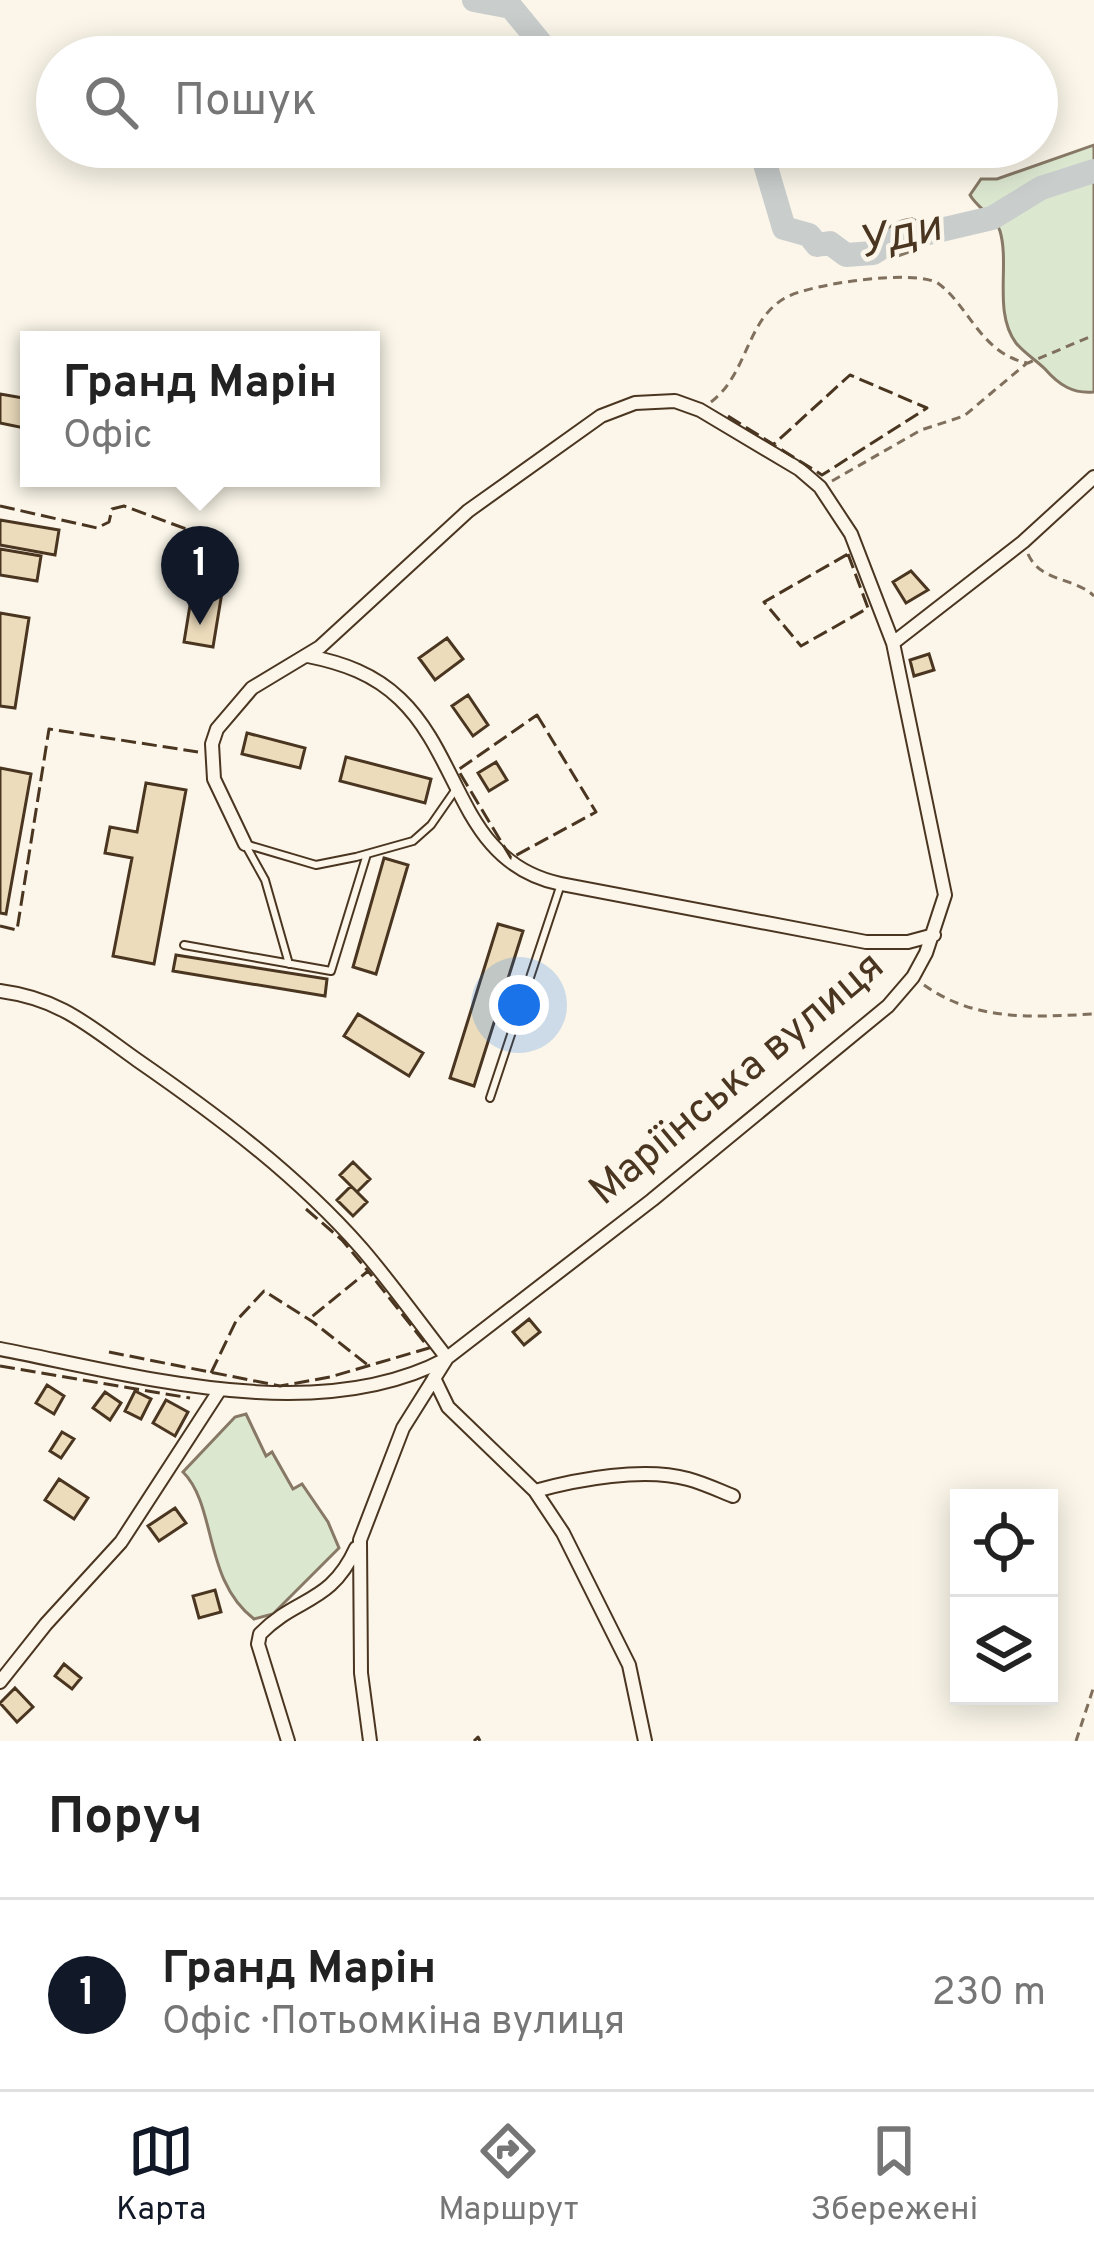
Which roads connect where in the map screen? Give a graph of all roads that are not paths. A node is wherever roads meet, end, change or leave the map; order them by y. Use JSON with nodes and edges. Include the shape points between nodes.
{"nodes":[{"id":1,"x":1094,"y":477,"type":"edge"},
{"id":2,"x":893,"y":643,"type":"junction"},
{"id":3,"x":308,"y":656,"type":"junction"},
{"id":4,"x":456,"y":789,"type":"junction"},
{"id":5,"x":245,"y":844,"type":"junction"},
{"id":6,"x":367,"y":854,"type":"junction"},
{"id":7,"x":561,"y":884,"type":"junction"},
{"id":8,"x":934,"y":935,"type":"junction"},
{"id":9,"x":184,"y":946,"type":"dead end"},
{"id":10,"x":289,"y":964,"type":"junction"},
{"id":11,"x":0,"y":992,"type":"edge"},
{"id":12,"x":490,"y":1098,"type":"dead end"},
{"id":13,"x":0,"y":1349,"type":"edge"},
{"id":14,"x":447,"y":1358,"type":"junction"},
{"id":15,"x":434,"y":1378,"type":"junction"},
{"id":16,"x":219,"y":1391,"type":"junction"},
{"id":17,"x":535,"y":1491,"type":"junction"},
{"id":18,"x":733,"y":1496,"type":"dead end"},
{"id":19,"x":360,"y":1540,"type":"junction"},
{"id":20,"x":0,"y":1682,"type":"edge"},
{"id":21,"x":288,"y":1741,"type":"edge"},
{"id":22,"x":370,"y":1741,"type":"edge"},
{"id":23,"x":645,"y":1741,"type":"edge"}],
"edges":[{"from":1,"to":2,"type":"street"},
{"from":2,"to":3,"type":"street","name":"Маріїнська вулиця","via":[[851,535],[820,488],[700,410],[661,399],[601,416],[468,511]]},
{"from":2,"to":8,"type":"street","name":"Маріїнська вулиця","via":[[946,896]]},
{"from":3,"to":4,"type":"street","via":[[360,671],[404,702]]},
{"from":3,"to":5,"type":"street","via":[[251,688],[217,729],[214,779]]},
{"from":4,"to":6,"type":"lane","via":[[413,841]]},
{"from":4,"to":7,"type":"street","via":[[505,860]]},
{"from":5,"to":6,"type":"lane","via":[[316,865]]},
{"from":5,"to":10,"type":"lane","via":[[266,880]]},
{"from":6,"to":10,"type":"lane","via":[[331,971]]},
{"from":7,"to":8,"type":"street","via":[[866,942]]},
{"from":7,"to":12,"type":"lane"},
{"from":8,"to":14,"type":"street","name":"Маріїнська вулиця","via":[[914,977],[888,1006]]},
{"from":9,"to":10,"type":"lane"},
{"from":11,"to":14,"type":"street","via":[[69,1010],[261,1151],[361,1248]]},
{"from":13,"to":16,"type":"street"},
{"from":14,"to":15,"type":"street","name":"Маріїнська вулиця"},
{"from":14,"to":16,"type":"street","via":[[344,1388]]},
{"from":15,"to":17,"type":"street","via":[[454,1414]]},
{"from":15,"to":19,"type":"street","name":"Маріїнська вулиця","via":[[404,1428]]},
{"from":16,"to":20,"type":"street","via":[[122,1542]]},
{"from":17,"to":18,"type":"street","via":[[582,1479],[663,1476]]},
{"from":17,"to":23,"type":"street","via":[[628,1665]]},
{"from":19,"to":21,"type":"street","via":[[325,1593],[260,1634]]},
{"from":19,"to":22,"type":"street","name":"Маріїнська вулиця"}]}
